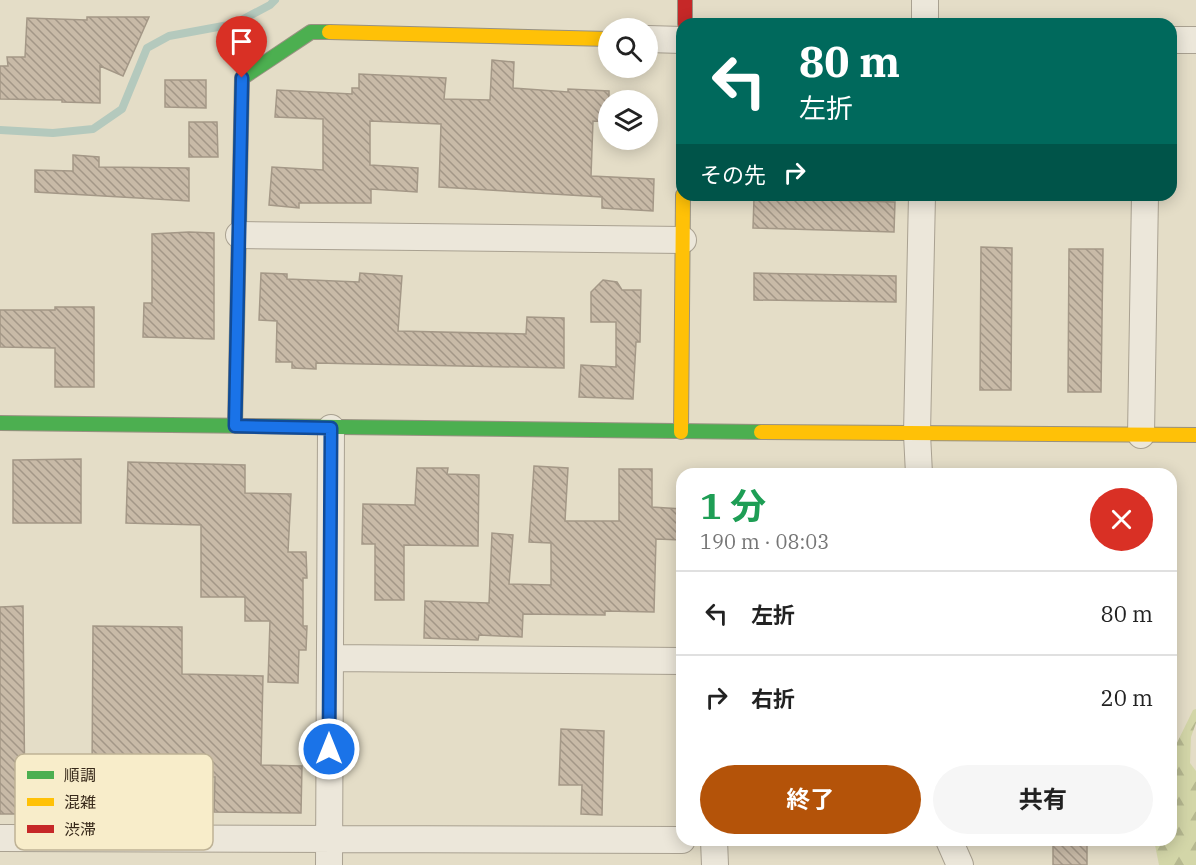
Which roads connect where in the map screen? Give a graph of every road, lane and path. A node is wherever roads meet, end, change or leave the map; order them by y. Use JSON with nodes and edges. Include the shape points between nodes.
{"nodes":[{"id":1,"x":685,"y":0,"type":"edge"},
{"id":2,"x":925,"y":0,"type":"edge"},
{"id":3,"x":685,"y":18,"type":"edge"},
{"id":4,"x":925,"y":18,"type":"edge"},
{"id":5,"x":598,"y":39,"type":"edge"},
{"id":6,"x":658,"y":39,"type":"edge"},
{"id":7,"x":676,"y":40,"type":"edge"},
{"id":8,"x":1177,"y":40,"type":"edge"},
{"id":9,"x":1196,"y":40,"type":"edge"},
{"id":10,"x":683,"y":201,"type":"edge"},
{"id":11,"x":922,"y":201,"type":"edge"},
{"id":12,"x":1145,"y":201,"type":"edge"},
{"id":13,"x":239,"y":235,"type":"junction"},
{"id":14,"x":683,"y":240,"type":"junction"},
{"id":15,"x":0,"y":423,"type":"edge"},
{"id":16,"x":235,"y":426,"type":"junction"},
{"id":17,"x":331,"y":428,"type":"junction"},
{"id":18,"x":681,"y":432,"type":"junction"},
{"id":19,"x":917,"y":434,"type":"junction"},
{"id":20,"x":1141,"y":435,"type":"junction"},
{"id":21,"x":1196,"y":435,"type":"edge"},
{"id":22,"x":919,"y":468,"type":"edge"},
{"id":23,"x":330,"y":658,"type":"junction"},
{"id":24,"x":676,"y":661,"type":"edge"},
{"id":25,"x":0,"y":838,"type":"edge"},
{"id":26,"x":15,"y":838,"type":"edge"},
{"id":27,"x":213,"y":839,"type":"edge"},
{"id":28,"x":329,"y":840,"type":"junction"},
{"id":29,"x":676,"y":840,"type":"edge"},
{"id":30,"x":714,"y":846,"type":"edge"},
{"id":31,"x":952,"y":846,"type":"edge"},
{"id":32,"x":329,"y":865,"type":"edge"},
{"id":33,"x":715,"y":865,"type":"edge"},
{"id":34,"x":960,"y":865,"type":"edge"}],
"edges":[{"from":1,"to":3,"type":"street"},
{"from":2,"to":4,"type":"street"},
{"from":5,"to":13,"type":"street","via":[[311,32],[242,78]]},
{"from":6,"to":7,"type":"street"},
{"from":8,"to":9,"type":"street"},
{"from":10,"to":14,"type":"street"},
{"from":11,"to":19,"type":"street"},
{"from":12,"to":20,"type":"street"},
{"from":13,"to":14,"type":"street"},
{"from":13,"to":16,"type":"street"},
{"from":14,"to":18,"type":"street"},
{"from":15,"to":16,"type":"street"},
{"from":16,"to":17,"type":"street"},
{"from":17,"to":18,"type":"street"},
{"from":17,"to":23,"type":"street"},
{"from":18,"to":19,"type":"street"},
{"from":19,"to":20,"type":"street"},
{"from":19,"to":22,"type":"street"},
{"from":20,"to":21,"type":"street"},
{"from":23,"to":24,"type":"street"},
{"from":23,"to":28,"type":"street"},
{"from":25,"to":26,"type":"street"},
{"from":27,"to":28,"type":"street"},
{"from":28,"to":29,"type":"street"},
{"from":28,"to":32,"type":"street"},
{"from":30,"to":33,"type":"street"},
{"from":31,"to":34,"type":"street"}]}
